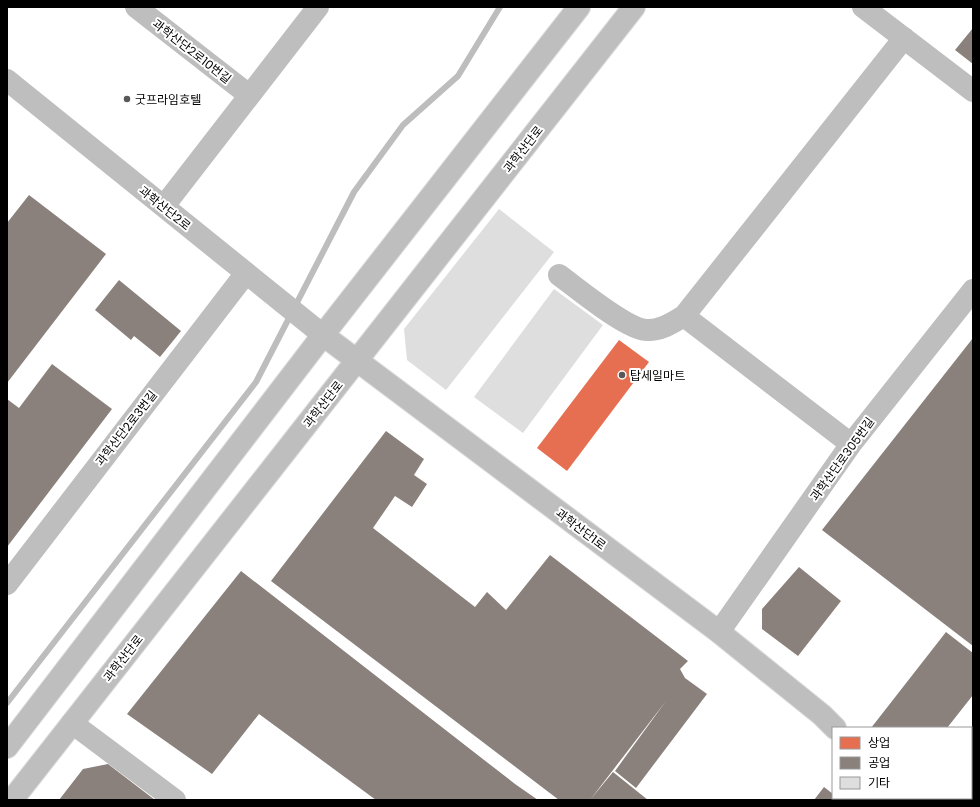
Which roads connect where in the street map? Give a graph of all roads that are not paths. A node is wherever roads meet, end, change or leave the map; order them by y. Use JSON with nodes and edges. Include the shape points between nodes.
{"nodes":[{"id":1,"x":136,"y":7,"type":"edge"},
{"id":2,"x":318,"y":7,"type":"edge"},
{"id":3,"x":579,"y":7,"type":"edge"},
{"id":4,"x":634,"y":7,"type":"edge"},
{"id":5,"x":863,"y":7,"type":"edge"},
{"id":6,"x":904,"y":38,"type":"junction"},
{"id":7,"x":7,"y":80,"type":"edge"},
{"id":8,"x":973,"y":91,"type":"edge"},
{"id":9,"x":249,"y":95,"type":"junction"},
{"id":10,"x":164,"y":206,"type":"junction"},
{"id":11,"x":246,"y":273,"type":"junction"},
{"id":12,"x":559,"y":275,"type":"dead end"},
{"id":13,"x":973,"y":290,"type":"edge"},
{"id":14,"x":684,"y":316,"type":"junction"},
{"id":15,"x":323,"y":335,"type":"junction"},
{"id":16,"x":357,"y":360,"type":"junction"},
{"id":17,"x":851,"y":444,"type":"junction"},
{"id":18,"x":7,"y":584,"type":"edge"},
{"id":19,"x":719,"y":632,"type":"junction"},
{"id":20,"x":72,"y":723,"type":"junction"},
{"id":21,"x":834,"y":727,"type":"edge"},
{"id":22,"x":7,"y":747,"type":"edge"},
{"id":23,"x":12,"y":800,"type":"edge"},
{"id":24,"x":175,"y":800,"type":"edge"}],
"edges":[{"from":1,"to":9,"type":"main road","name":"과학산단2로10번길"},
{"from":2,"to":9,"type":"main road"},
{"from":3,"to":15,"type":"main road"},
{"from":4,"to":16,"type":"main road","name":"과학산단로"},
{"from":5,"to":6,"type":"main road"},
{"from":6,"to":8,"type":"main road"},
{"from":6,"to":14,"type":"main road"},
{"from":7,"to":10,"type":"main road","name":"과학산단2로"},
{"from":9,"to":10,"type":"main road"},
{"from":10,"to":11,"type":"main road","name":"과학산단2로"},
{"from":11,"to":15,"type":"main road","name":"과학산단2로"},
{"from":11,"to":18,"type":"main road","name":"과학산단2로3번길"},
{"from":12,"to":14,"type":"main road","via":[[626,323],[646,331],[658,330]]},
{"from":13,"to":17,"type":"main road","name":"과학산단로305번길"},
{"from":14,"to":17,"type":"main road"},
{"from":15,"to":16,"type":"main road","name":"과학산단1로"},
{"from":15,"to":22,"type":"main road"},
{"from":16,"to":19,"type":"main road","name":"과학산단1로"},
{"from":16,"to":20,"type":"main road","name":"과학산단로"},
{"from":17,"to":19,"type":"main road","name":"과학산단로305번길"},
{"from":19,"to":21,"type":"main road","name":"과학산단1로"},
{"from":20,"to":23,"type":"main road","name":"과학산단로"},
{"from":20,"to":24,"type":"main road"}]}
